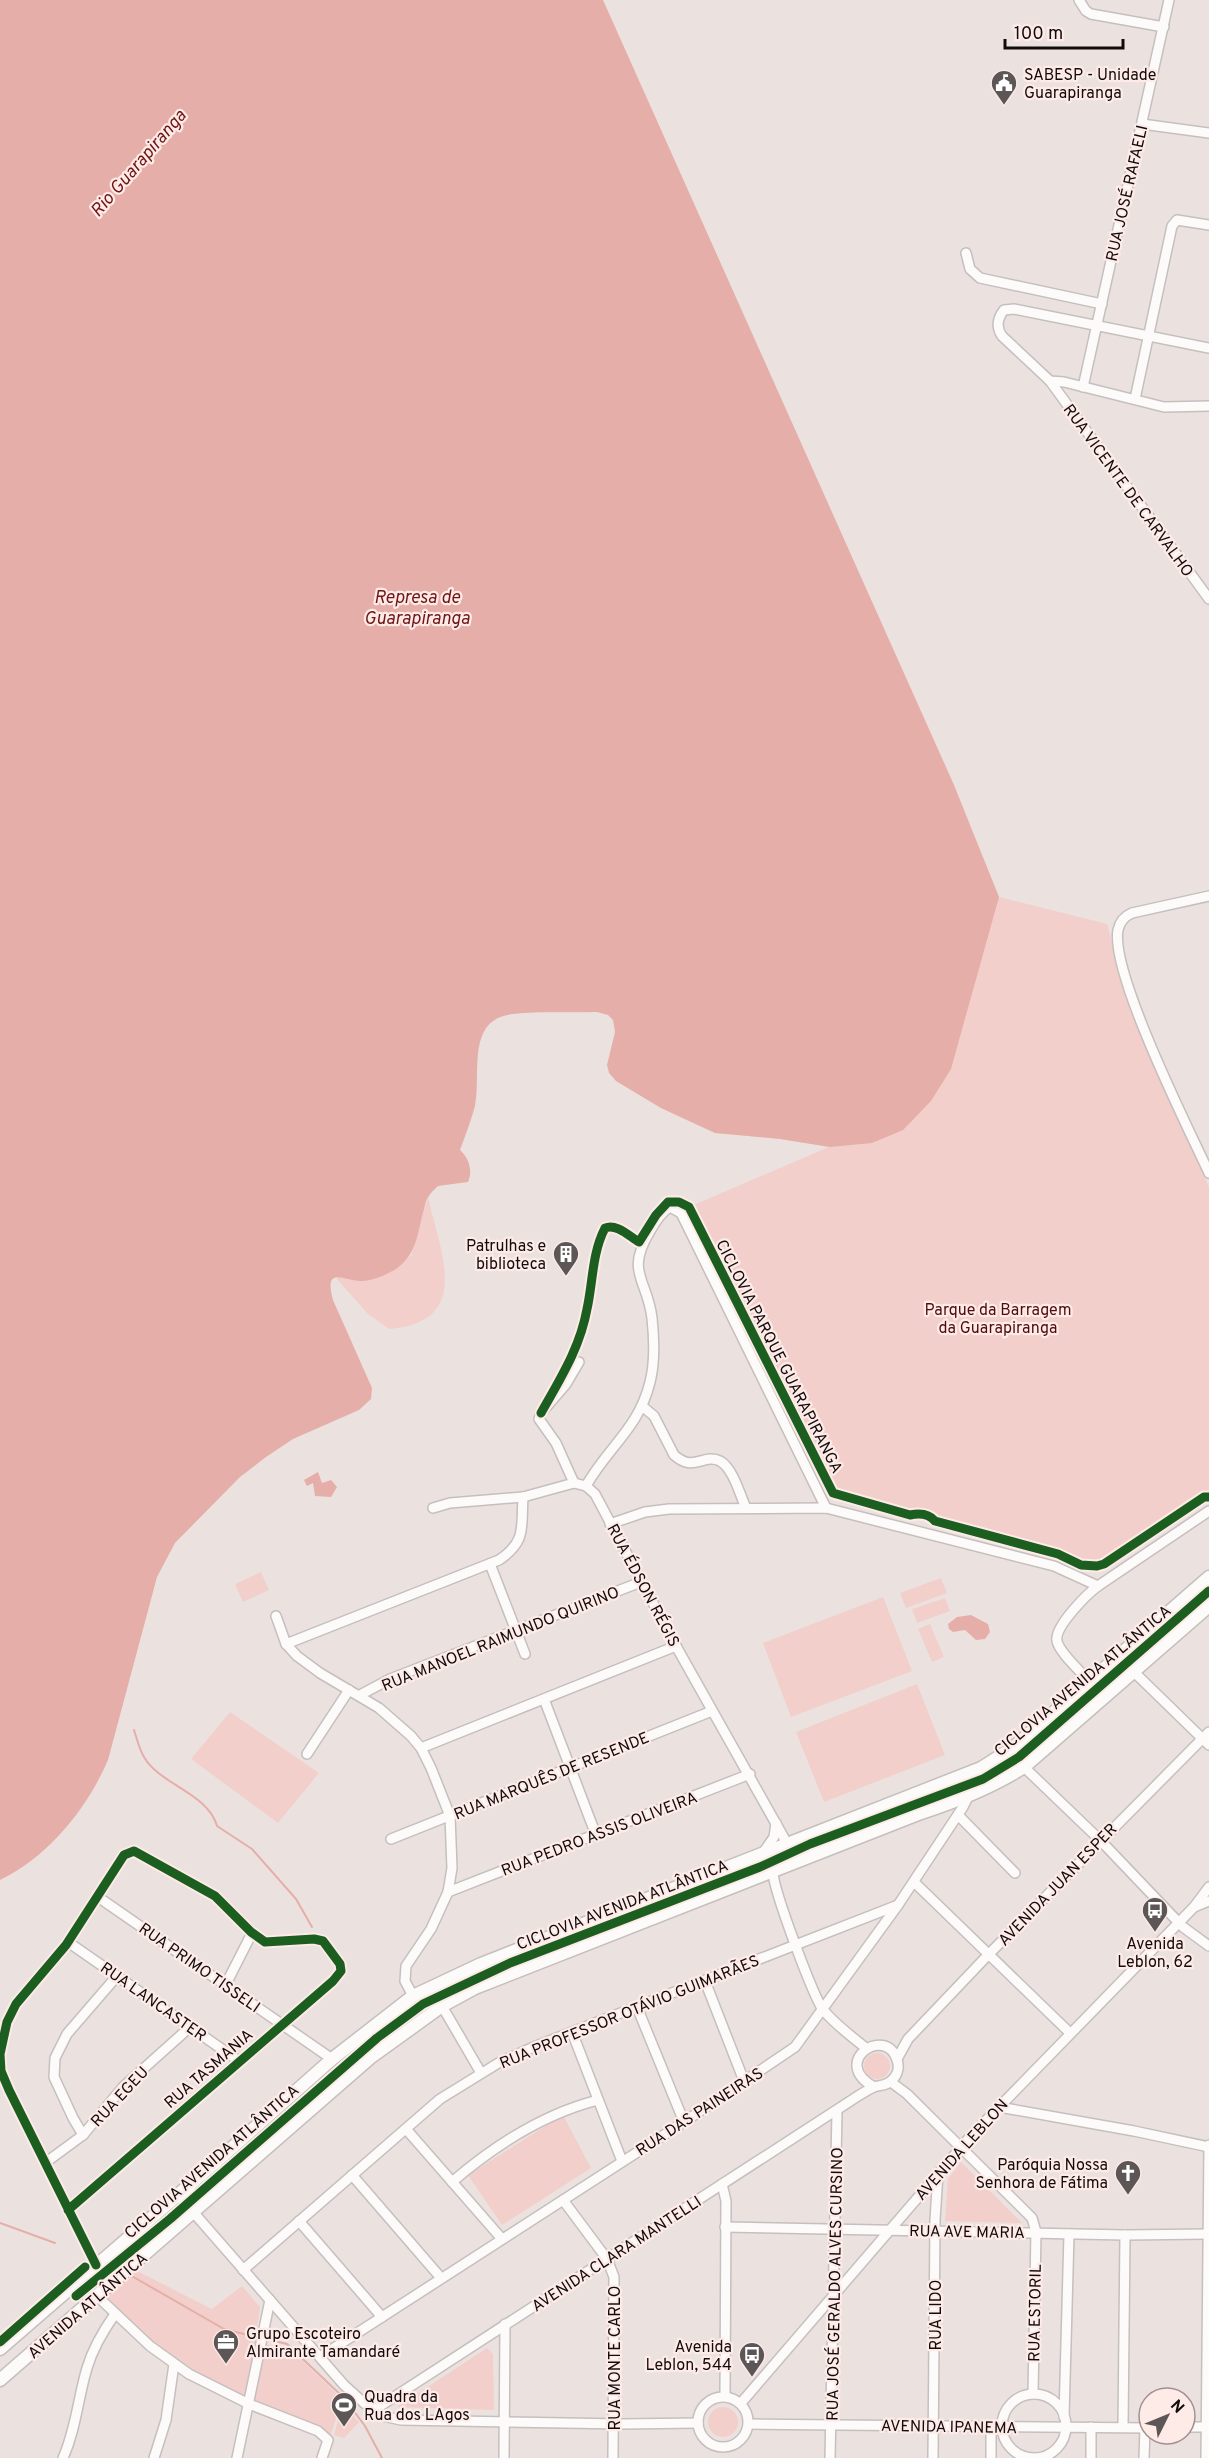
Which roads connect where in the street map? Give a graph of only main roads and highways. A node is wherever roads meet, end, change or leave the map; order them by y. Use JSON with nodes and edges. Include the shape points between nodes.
{"nodes":[{"id":1,"x":1209,"y":1577,"type":"edge"},
{"id":2,"x":1209,"y":1606,"type":"edge"},
{"id":3,"x":189,"y":2185,"type":"junction"},
{"id":4,"x":194,"y":2213,"type":"junction"},
{"id":5,"x":0,"y":2349,"type":"edge"},
{"id":6,"x":0,"y":2380,"type":"edge"}],
"edges":[{"from":1,"to":3,"type":"main road","name":"AVENIDA ATLÂNTICA","via":[[1014,1747],[981,1768],[481,1964],[413,1996],[332,2058]]},
{"from":2,"to":4,"type":"main road","name":"AVENIDA ATLÂNTICA","via":[[1024,1767],[1002,1781],[475,1988],[442,2006],[370,2058]]},
{"from":3,"to":4,"type":"main road","via":[[184,2201]]},
{"from":3,"to":5,"type":"main road","name":"AVENIDA ATLÂNTICA"},
{"from":4,"to":6,"type":"main road","name":"AVENIDA ATLÂNTICA"}]}
